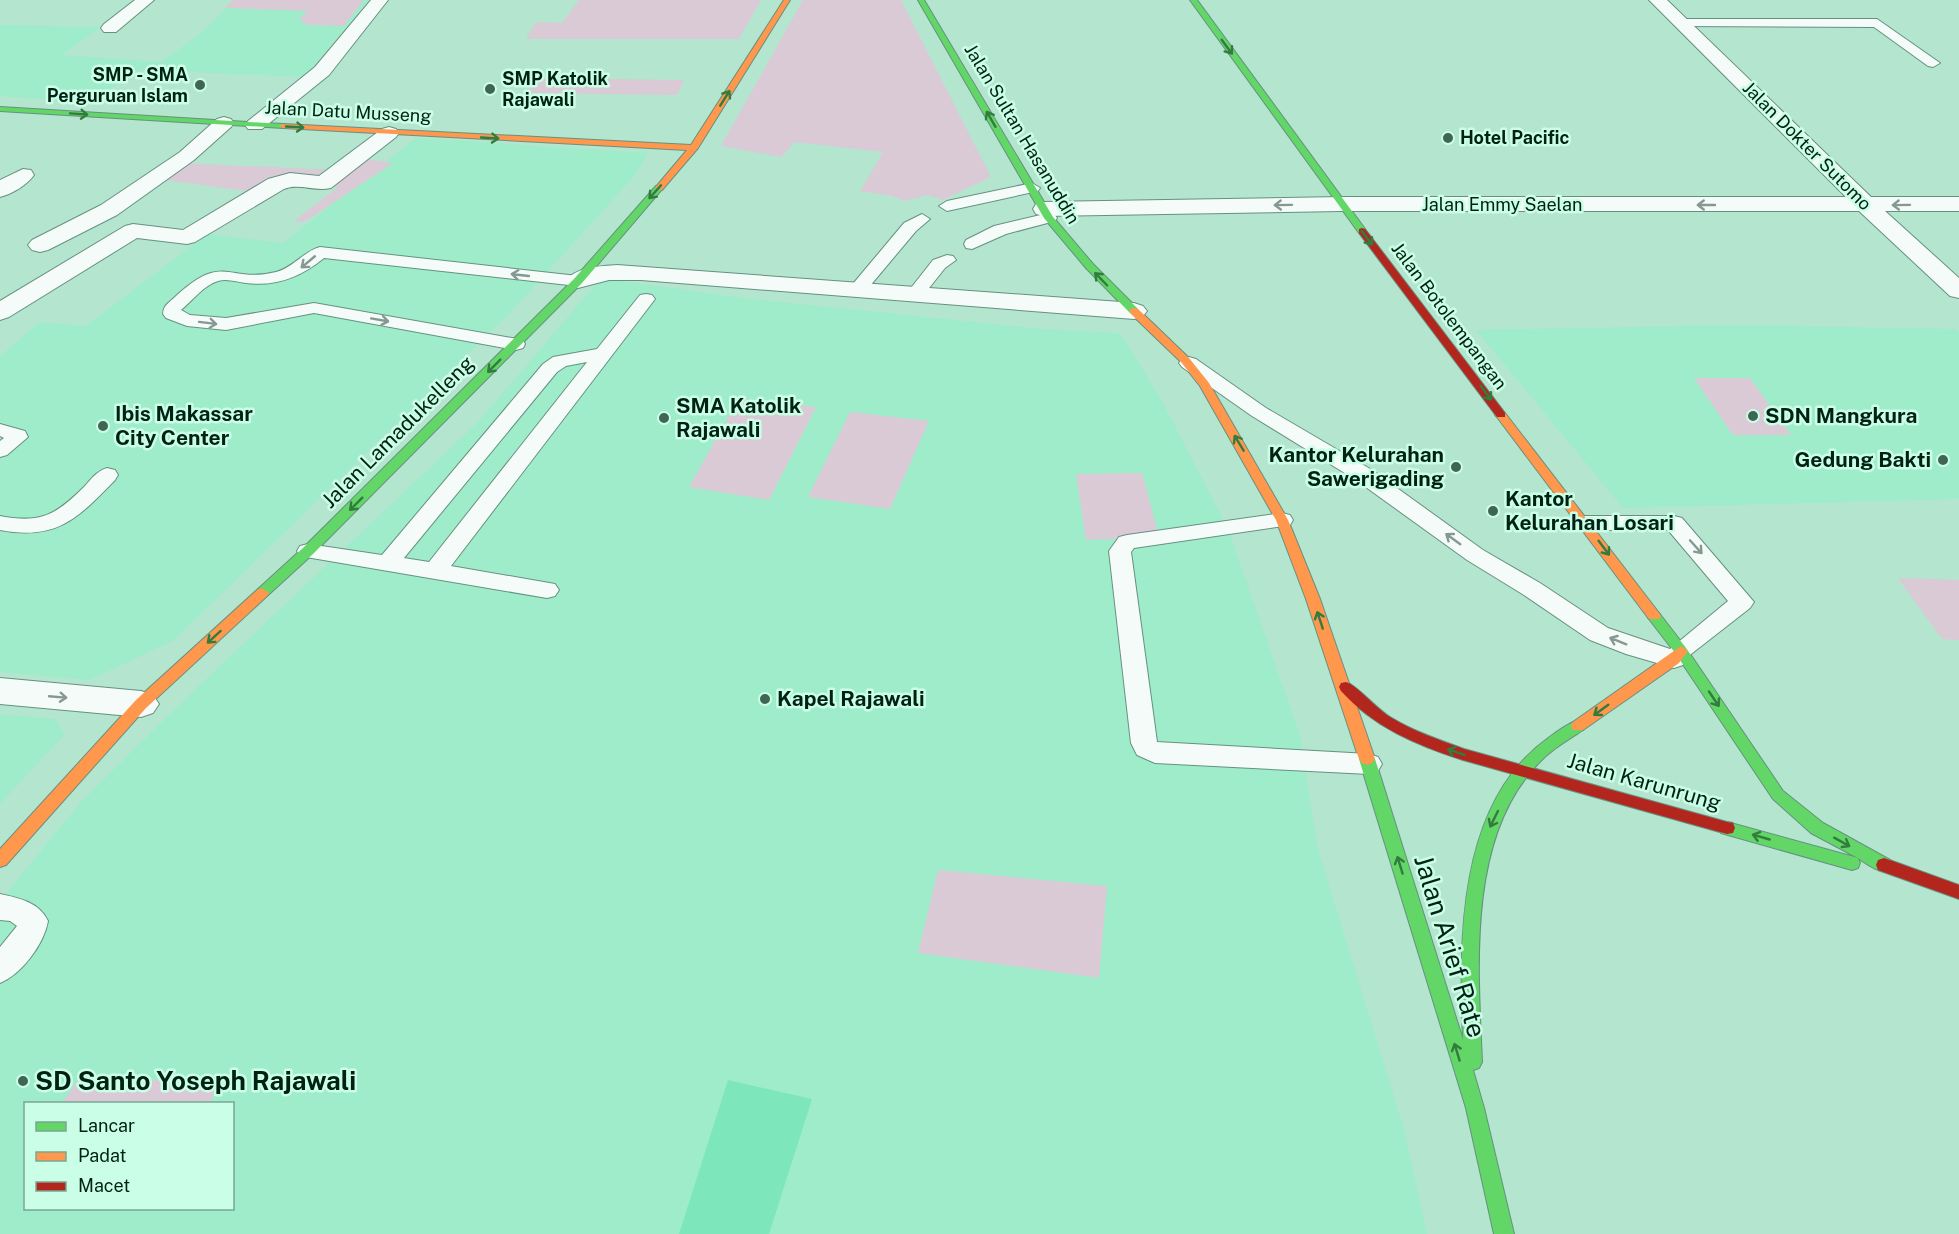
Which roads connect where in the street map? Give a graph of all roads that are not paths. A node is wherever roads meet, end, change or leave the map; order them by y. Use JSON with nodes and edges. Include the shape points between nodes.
{"nodes":[{"id":1,"x":146,"y":0,"type":"edge"},
{"id":2,"x":380,"y":0,"type":"edge"},
{"id":3,"x":787,"y":0,"type":"edge"},
{"id":4,"x":921,"y":0,"type":"edge"},
{"id":5,"x":1193,"y":0,"type":"edge"},
{"id":6,"x":1657,"y":0,"type":"edge"},
{"id":7,"x":1682,"y":23,"type":"junction"},
{"id":8,"x":110,"y":28,"type":"dead end"},
{"id":9,"x":1933,"y":63,"type":"dead end"},
{"id":10,"x":0,"y":109,"type":"edge"},
{"id":11,"x":224,"y":123,"type":"junction"},
{"id":12,"x":255,"y":125,"type":"junction"},
{"id":13,"x":389,"y":133,"type":"junction"},
{"id":14,"x":693,"y":148,"type":"junction"},
{"id":15,"x":23,"y":175,"type":"dead end"},
{"id":16,"x":1032,"y":188,"type":"junction"},
{"id":17,"x":0,"y":190,"type":"edge"},
{"id":18,"x":1341,"y":204,"type":"junction"},
{"id":19,"x":1959,"y":204,"type":"edge"},
{"id":20,"x":1866,"y":205,"type":"junction"},
{"id":21,"x":947,"y":206,"type":"dead end"},
{"id":22,"x":1047,"y":214,"type":"junction"},
{"id":23,"x":922,"y":219,"type":"dead end"},
{"id":24,"x":616,"y":237,"type":"junction"},
{"id":25,"x":972,"y":243,"type":"dead end"},
{"id":26,"x":40,"y":245,"type":"dead end"},
{"id":27,"x":947,"y":260,"type":"dead end"},
{"id":28,"x":578,"y":281,"type":"junction"},
{"id":29,"x":858,"y":289,"type":"junction"},
{"id":30,"x":1959,"y":291,"type":"edge"},
{"id":31,"x":916,"y":293,"type":"junction"},
{"id":32,"x":646,"y":298,"type":"dead end"},
{"id":33,"x":1134,"y":311,"type":"junction"},
{"id":34,"x":0,"y":312,"type":"edge"},
{"id":35,"x":516,"y":344,"type":"junction"},
{"id":36,"x":602,"y":354,"type":"junction"},
{"id":37,"x":1185,"y":360,"type":"junction"},
{"id":38,"x":0,"y":430,"type":"edge"},
{"id":39,"x":0,"y":451,"type":"edge"},
{"id":40,"x":107,"y":475,"type":"dead end"},
{"id":41,"x":1282,"y":520,"type":"junction"},
{"id":42,"x":0,"y":523,"type":"edge"},
{"id":43,"x":1585,"y":523,"type":"junction"},
{"id":44,"x":308,"y":551,"type":"junction"},
{"id":45,"x":387,"y":564,"type":"junction"},
{"id":46,"x":435,"y":571,"type":"junction"},
{"id":47,"x":547,"y":590,"type":"dead end"},
{"id":48,"x":1678,"y":655,"type":"junction"},
{"id":49,"x":1338,"y":675,"type":"junction"},
{"id":50,"x":0,"y":691,"type":"edge"},
{"id":51,"x":141,"y":704,"type":"junction"},
{"id":52,"x":1369,"y":764,"type":"junction"},
{"id":53,"x":1524,"y":769,"type":"junction"},
{"id":54,"x":0,"y":860,"type":"edge"},
{"id":55,"x":1959,"y":892,"type":"edge"},
{"id":56,"x":0,"y":907,"type":"edge"},
{"id":57,"x":0,"y":969,"type":"edge"},
{"id":58,"x":1475,"y":1108,"type":"junction"},
{"id":59,"x":1504,"y":1234,"type":"edge"}],
"edges":[{"from":1,"to":8,"type":"street"},
{"from":2,"to":12,"type":"street","via":[[322,70]]},
{"from":14,"to":3,"type":"street","name":"Jalan Lamadukelleng","one_way":true},
{"from":16,"to":4,"type":"street","name":"Jalan Sultan Hasanuddin","one_way":true},
{"from":5,"to":18,"type":"street","name":"Jalan Botolempangan","one_way":true},
{"from":6,"to":7,"type":"street","name":"Jalan Dokter Sutomo"},
{"from":7,"to":9,"type":"lane","via":[[1877,23]]},
{"from":7,"to":20,"type":"street","name":"Jalan Dokter Sutomo"},
{"from":10,"to":11,"type":"street","name":"Jalan Datu Musseng","one_way":true},
{"from":11,"to":12,"type":"street","name":"Jalan Datu Musseng"},
{"from":11,"to":26,"type":"street","via":[[187,156],[109,210]]},
{"from":12,"to":13,"type":"street","name":"Jalan Datu Musseng","one_way":true},
{"from":13,"to":14,"type":"street","name":"Jalan Datu Musseng","one_way":true},
{"from":13,"to":34,"type":"street","via":[[323,183],[290,179],[276,184],[187,237],[133,231]]},
{"from":14,"to":24,"type":"street","name":"Jalan Lamadukelleng","one_way":true},
{"from":15,"to":17,"type":"street"},
{"from":16,"to":21,"type":"lane"},
{"from":16,"to":22,"type":"street","name":"Jalan Sultan Hasanuddin"},
{"from":20,"to":18,"type":"street","name":"Jalan Emmy Saelan","one_way":true},
{"from":18,"to":22,"type":"street","name":"Jalan Emmy Saelan","one_way":true},
{"from":18,"to":43,"type":"street","name":"Jalan Botolempangan","one_way":true},
{"from":19,"to":20,"type":"street","name":"Jalan Emmy Saelan","one_way":true},
{"from":20,"to":30,"type":"street","name":"Jalan Dokter Sutomo"},
{"from":22,"to":25,"type":"lane"},
{"from":33,"to":22,"type":"street","name":"Jalan Sultan Hasanuddin","one_way":true,"via":[[1065,240]]},
{"from":23,"to":29,"type":"lane","via":[[910,227]]},
{"from":24,"to":28,"type":"street","name":"Jalan Lamadukelleng"},
{"from":24,"to":29,"type":"street","via":[[617,246],[640,256]]},
{"from":27,"to":31,"type":"lane","via":[[939,264]]},
{"from":28,"to":29,"type":"street","via":[[609,272]]},
{"from":28,"to":35,"type":"street","name":"Jalan Lamadukelleng"},
{"from":28,"to":35,"type":"lane","one_way":true,"via":[[320,252],[297,272],[272,278],[210,278],[172,309],[172,314],[187,320],[226,324],[314,308]]},
{"from":29,"to":31,"type":"street"},
{"from":31,"to":33,"type":"street"},
{"from":32,"to":36,"type":"lane"},
{"from":33,"to":37,"type":"street","name":"Jalan Sultan Hasanuddin"},
{"from":35,"to":44,"type":"street","name":"Jalan Lamadukelleng","one_way":true},
{"from":36,"to":45,"type":"lane","via":[[560,361],[550,368]]},
{"from":36,"to":46,"type":"lane"},
{"from":41,"to":37,"type":"street","name":"Jalan Sultan Hasanuddin","one_way":true,"via":[[1205,384]]},
{"from":48,"to":37,"type":"lane","one_way":true,"via":[[1635,648],[1599,634]]},
{"from":38,"to":39,"type":"lane","via":[[18,435]]},
{"from":40,"to":42,"type":"lane","via":[[77,505],[48,524],[20,527]]},
{"from":49,"to":41,"type":"street","name":"Jalan Sultan Hasanuddin","one_way":true},
{"from":41,"to":52,"type":"lane","via":[[1127,542],[1122,546],[1144,743],[1155,753]]},
{"from":43,"to":48,"type":"street","name":"Jalan Botolempangan","one_way":true},
{"from":43,"to":48,"type":"lane","one_way":true,"via":[[1674,523],[1742,602]]},
{"from":44,"to":45,"type":"lane"},
{"from":44,"to":51,"type":"street","name":"Jalan Lamadukelleng","one_way":true},
{"from":45,"to":46,"type":"lane"},
{"from":46,"to":47,"type":"lane"},
{"from":48,"to":53,"type":"street","one_way":true,"via":[[1557,739]]},
{"from":48,"to":55,"type":"street","name":"Jalan Botolempangan","one_way":true,"via":[[1778,795],[1817,828],[1880,864]]},
{"from":49,"to":52,"type":"street","name":"Jalan Arief Rate"},
{"from":53,"to":49,"type":"street","name":"Jalan Karunrung","one_way":true,"via":[[1415,738],[1357,703]]},
{"from":50,"to":51,"type":"street","one_way":true},
{"from":51,"to":54,"type":"street","name":"Jalan Lamadukelleng"},
{"from":58,"to":52,"type":"street","name":"Jalan Arief Rate","one_way":true},
{"from":55,"to":53,"type":"street","name":"Jalan Karunrung","one_way":true},
{"from":53,"to":58,"type":"street","one_way":true,"via":[[1491,822],[1476,885],[1470,978]]},
{"from":56,"to":57,"type":"lane","via":[[17,910],[33,921],[31,933]]},
{"from":58,"to":59,"type":"street","name":"Jalan Arief Rate"}]}
